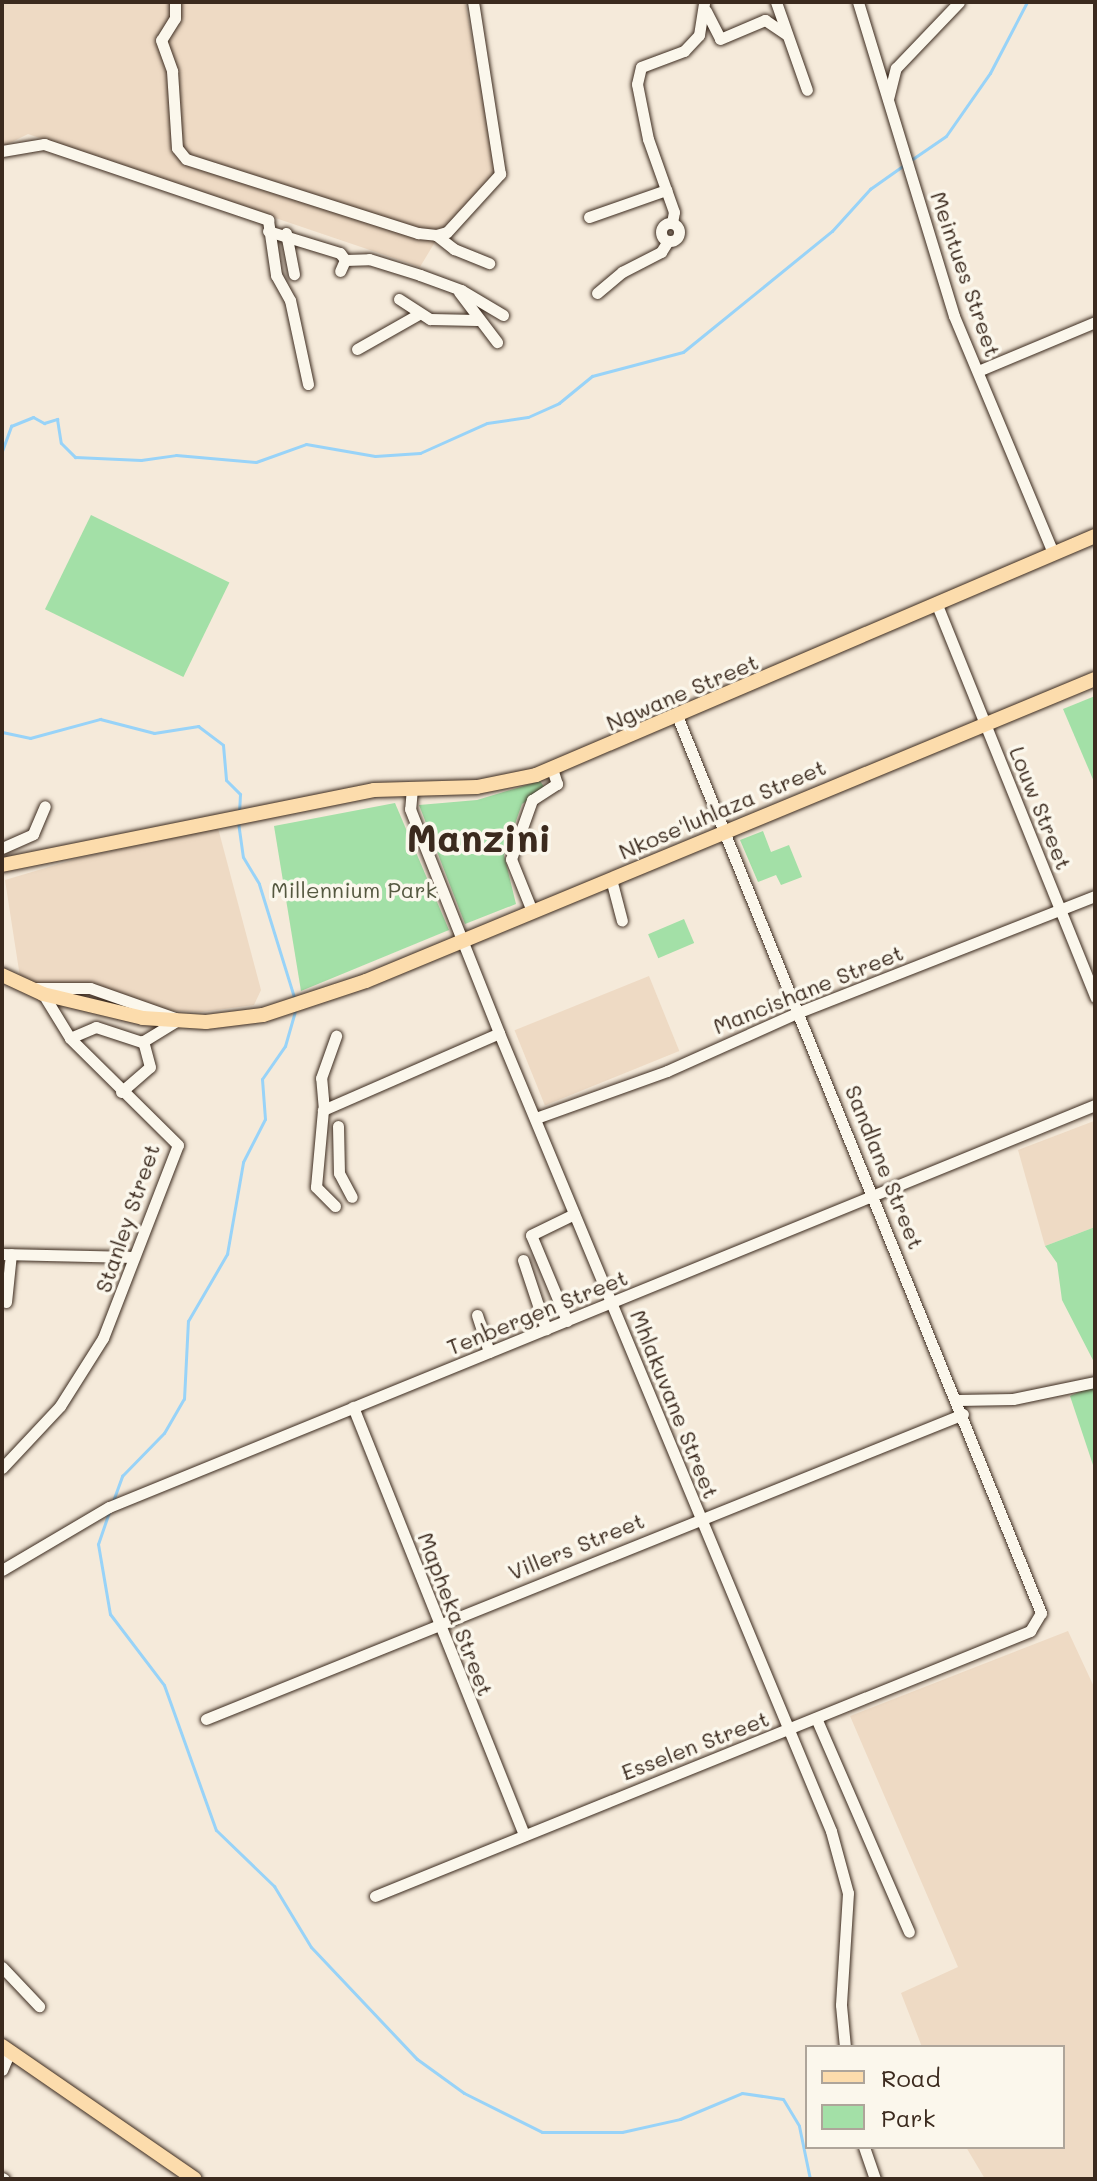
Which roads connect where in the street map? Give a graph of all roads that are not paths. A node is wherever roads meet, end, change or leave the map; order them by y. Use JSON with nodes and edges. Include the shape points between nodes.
{"nodes":[{"id":1,"x":175,"y":2,"type":"edge"},
{"id":2,"x":473,"y":2,"type":"edge"},
{"id":3,"x":776,"y":2,"type":"edge"},
{"id":4,"x":858,"y":2,"type":"edge"},
{"id":5,"x":958,"y":3,"type":"edge"},
{"id":6,"x":705,"y":6,"type":"edge"},
{"id":7,"x":786,"y":34,"type":"junction"},
{"id":8,"x":807,"y":90,"type":"dead end"},
{"id":9,"x":888,"y":101,"type":"junction"},
{"id":10,"x":2,"y":151,"type":"edge"},
{"id":11,"x":666,"y":190,"type":"junction"},
{"id":12,"x":589,"y":217,"type":"dead end"},
{"id":13,"x":268,"y":231,"type":"junction"},
{"id":14,"x":286,"y":233,"type":"junction"},
{"id":15,"x":436,"y":235,"type":"junction"},
{"id":16,"x":489,"y":263,"type":"dead end"},
{"id":17,"x":294,"y":274,"type":"dead end"},
{"id":18,"x":452,"y":287,"type":"junction"},
{"id":19,"x":597,"y":293,"type":"dead end"},
{"id":20,"x":399,"y":299,"type":"dead end"},
{"id":21,"x":417,"y":315,"type":"junction"},
{"id":22,"x":503,"y":315,"type":"dead end"},
{"id":23,"x":477,"y":320,"type":"junction"},
{"id":24,"x":1095,"y":322,"type":"edge"},
{"id":25,"x":497,"y":342,"type":"dead end"},
{"id":26,"x":357,"y":349,"type":"dead end"},
{"id":27,"x":978,"y":371,"type":"junction"},
{"id":28,"x":308,"y":384,"type":"dead end"},
{"id":29,"x":1095,"y":536,"type":"edge"},
{"id":30,"x":1053,"y":553,"type":"junction"},
{"id":31,"x":937,"y":605,"type":"junction"},
{"id":32,"x":1095,"y":679,"type":"edge"},
{"id":33,"x":678,"y":718,"type":"junction"},
{"id":34,"x":985,"y":723,"type":"junction"},
{"id":35,"x":552,"y":769,"type":"junction"},
{"id":36,"x":412,"y":788,"type":"junction"},
{"id":37,"x":45,"y":806,"type":"dead end"},
{"id":38,"x":724,"y":832,"type":"junction"},
{"id":39,"x":2,"y":848,"type":"edge"},
{"id":40,"x":2,"y":865,"type":"edge"},
{"id":41,"x":611,"y":879,"type":"junction"},
{"id":42,"x":1095,"y":896,"type":"edge"},
{"id":43,"x":1061,"y":910,"type":"junction"},
{"id":44,"x":532,"y":911,"type":"junction"},
{"id":45,"x":622,"y":921,"type":"dead end"},
{"id":46,"x":461,"y":938,"type":"junction"},
{"id":47,"x":2,"y":975,"type":"edge"},
{"id":48,"x":36,"y":991,"type":"junction"},
{"id":49,"x":1095,"y":997,"type":"edge"},
{"id":50,"x":799,"y":1012,"type":"junction"},
{"id":51,"x":179,"y":1020,"type":"junction"},
{"id":52,"x":499,"y":1033,"type":"junction"},
{"id":53,"x":336,"y":1036,"type":"dead end"},
{"id":54,"x":70,"y":1038,"type":"junction"},
{"id":55,"x":143,"y":1041,"type":"junction"},
{"id":56,"x":121,"y":1092,"type":"junction"},
{"id":57,"x":1095,"y":1105,"type":"edge"},
{"id":58,"x":324,"y":1110,"type":"junction"},
{"id":59,"x":536,"y":1118,"type":"junction"},
{"id":60,"x":338,"y":1126,"type":"dead end"},
{"id":61,"x":874,"y":1195,"type":"junction"},
{"id":62,"x":352,"y":1197,"type":"dead end"},
{"id":63,"x":335,"y":1206,"type":"dead end"},
{"id":64,"x":574,"y":1214,"type":"junction"},
{"id":65,"x":7,"y":1254,"type":"edge"},
{"id":66,"x":134,"y":1257,"type":"junction"},
{"id":67,"x":523,"y":1260,"type":"dead end"},
{"id":68,"x":6,"y":1302,"type":"dead end"},
{"id":69,"x":613,"y":1303,"type":"junction"},
{"id":70,"x":477,"y":1315,"type":"dead end"},
{"id":71,"x":567,"y":1321,"type":"junction"},
{"id":72,"x":546,"y":1329,"type":"junction"},
{"id":73,"x":489,"y":1352,"type":"junction"},
{"id":74,"x":1095,"y":1382,"type":"edge"},
{"id":75,"x":958,"y":1400,"type":"junction"},
{"id":76,"x":353,"y":1407,"type":"junction"},
{"id":77,"x":963,"y":1414,"type":"junction"},
{"id":78,"x":2,"y":1468,"type":"edge"},
{"id":79,"x":700,"y":1518,"type":"junction"},
{"id":80,"x":2,"y":1570,"type":"edge"},
{"id":81,"x":441,"y":1622,"type":"junction"},
{"id":82,"x":1030,"y":1631,"type":"joint"},
{"id":83,"x":816,"y":1718,"type":"junction"},
{"id":84,"x":206,"y":1719,"type":"dead end"},
{"id":85,"x":789,"y":1729,"type":"junction"},
{"id":86,"x":524,"y":1835,"type":"junction"},
{"id":87,"x":375,"y":1896,"type":"dead end"},
{"id":88,"x":909,"y":1932,"type":"dead end"},
{"id":89,"x":2,"y":1967,"type":"edge"},
{"id":90,"x":39,"y":2006,"type":"dead end"},
{"id":91,"x":845,"y":2045,"type":"edge"},
{"id":92,"x":6,"y":2048,"type":"edge"},
{"id":93,"x":2,"y":2070,"type":"edge"},
{"id":94,"x":865,"y":2149,"type":"edge"},
{"id":95,"x":195,"y":2179,"type":"edge"},
{"id":96,"x":875,"y":2179,"type":"edge"}],
"edges":[{"from":1,"to":15,"type":"street","via":[[175,18],[161,40],[172,71],[177,148],[186,159]]},
{"from":2,"to":15,"type":"street","via":[[500,174],[496,185],[447,232]]},
{"from":3,"to":7,"type":"street"},
{"from":4,"to":9,"type":"street","name":"Meintues Street"},
{"from":5,"to":9,"type":"street","via":[[896,68]]},
{"from":6,"to":7,"type":"street","via":[[720,39],[765,20]]},
{"from":6,"to":11,"type":"street","via":[[699,35],[684,51],[641,67],[637,84]]},
{"from":7,"to":8,"type":"street"},
{"from":9,"to":27,"type":"street","name":"Meintues Street","via":[[954,316]]},
{"from":10,"to":13,"type":"street","via":[[44,144],[268,220]]},
{"from":11,"to":12,"type":"street"},
{"from":11,"to":19,"type":"street","via":[[672,223],[661,230],[668,241],[661,252],[622,272]]},
{"from":13,"to":14,"type":"street"},
{"from":13,"to":28,"type":"street"},
{"from":14,"to":17,"type":"street"},
{"from":14,"to":18,"type":"street","via":[[331,248],[342,266],[369,259]]},
{"from":15,"to":16,"type":"street"},
{"from":18,"to":22,"type":"street"},
{"from":18,"to":23,"type":"street"},
{"from":20,"to":21,"type":"street"},
{"from":21,"to":23,"type":"street"},
{"from":21,"to":26,"type":"street"},
{"from":23,"to":25,"type":"street"},
{"from":24,"to":27,"type":"street"},
{"from":27,"to":30,"type":"street","name":"Meintues Street"},
{"from":29,"to":30,"type":"main road","name":"Ngwane Street"},
{"from":30,"to":31,"type":"main road","name":"Ngwane Street"},
{"from":31,"to":33,"type":"main road","name":"Ngwane Street"},
{"from":31,"to":34,"type":"street","name":"Louw Street"},
{"from":32,"to":34,"type":"main road","name":"Nkose'luhlaza Street"},
{"from":33,"to":35,"type":"main road","name":"Ngwane Street"},
{"from":33,"to":38,"type":"street","name":"Sandlane Street"},
{"from":34,"to":38,"type":"main road","name":"Nkose'luhlaza Street"},
{"from":34,"to":43,"type":"street","name":"Louw Street"},
{"from":35,"to":36,"type":"main road","name":"Ngwane Street","via":[[477,787]]},
{"from":35,"to":44,"type":"street","via":[[557,784],[532,800],[511,859]]},
{"from":36,"to":40,"type":"main road","name":"Ngwane Street","via":[[265,811]]},
{"from":36,"to":46,"type":"street","name":"Mhlakuvane Street","via":[[410,809]]},
{"from":37,"to":39,"type":"street","via":[[33,834]]},
{"from":38,"to":41,"type":"main road","name":"Nkose'luhlaza Street"},
{"from":38,"to":50,"type":"street","name":"Sandlane Street"},
{"from":41,"to":44,"type":"main road","name":"Nkose'luhlaza Street"},
{"from":41,"to":45,"type":"street"},
{"from":42,"to":43,"type":"street","name":"Mancishane Street"},
{"from":43,"to":49,"type":"street","name":"Louw Street"},
{"from":43,"to":50,"type":"street","name":"Mancishane Street"},
{"from":44,"to":46,"type":"main road","name":"Nkose'luhlaza Street"},
{"from":46,"to":51,"type":"main road","name":"Nkose'luhlaza Street","via":[[366,981],[263,1015]]},
{"from":46,"to":52,"type":"street","name":"Mhlakuvane Street"},
{"from":47,"to":48,"type":"main road","name":"Nkose'luhlaza Street"},
{"from":48,"to":51,"type":"main road","name":"Nkose'luhlaza Street","via":[[143,1018]]},
{"from":48,"to":54,"type":"street","name":"Stanley Street"},
{"from":50,"to":59,"type":"street","name":"Mancishane Street","via":[[667,1071]]},
{"from":50,"to":61,"type":"street","name":"Sandlane Street"},
{"from":51,"to":55,"type":"street"},
{"from":52,"to":58,"type":"street"},
{"from":52,"to":59,"type":"street","name":"Mhlakuvane Street"},
{"from":53,"to":58,"type":"street","via":[[321,1078]]},
{"from":54,"to":55,"type":"street","via":[[96,1027]]},
{"from":54,"to":56,"type":"street","name":"Stanley Street"},
{"from":55,"to":56,"type":"street","via":[[150,1067]]},
{"from":56,"to":66,"type":"street","name":"Stanley Street","via":[[178,1145]]},
{"from":57,"to":61,"type":"street","name":"Tenbergen Street"},
{"from":58,"to":63,"type":"street","via":[[316,1187]]},
{"from":59,"to":64,"type":"street","name":"Mhlakuvane Street"},
{"from":60,"to":62,"type":"street","via":[[339,1173]]},
{"from":61,"to":69,"type":"street","name":"Tenbergen Street"},
{"from":61,"to":75,"type":"street","name":"Sandlane Street"},
{"from":64,"to":69,"type":"street","name":"Mhlakuvane Street"},
{"from":64,"to":71,"type":"street","via":[[531,1235]]},
{"from":65,"to":66,"type":"street"},
{"from":65,"to":68,"type":"street"},
{"from":66,"to":78,"type":"street","name":"Stanley Street","via":[[103,1338],[60,1406]]},
{"from":67,"to":72,"type":"street"},
{"from":69,"to":71,"type":"street","name":"Tenbergen Street"},
{"from":69,"to":79,"type":"street","name":"Mhlakuvane Street"},
{"from":70,"to":73,"type":"street"},
{"from":71,"to":72,"type":"street","name":"Tenbergen Street"},
{"from":72,"to":73,"type":"street","name":"Tenbergen Street"},
{"from":73,"to":76,"type":"street","name":"Tenbergen Street"},
{"from":74,"to":75,"type":"street","via":[[1013,1399]]},
{"from":75,"to":77,"type":"street","name":"Sandlane Street"},
{"from":76,"to":80,"type":"street","name":"Tenbergen Street","via":[[86,1517]]},
{"from":76,"to":81,"type":"street","name":"Mapheka Street"},
{"from":77,"to":79,"type":"street","name":"Villers Street"},
{"from":77,"to":82,"type":"street","name":"Sandlane Street","via":[[1040,1602],[1041,1613]]},
{"from":79,"to":81,"type":"street","name":"Villers Street"},
{"from":79,"to":85,"type":"street","name":"Mhlakuvane Street"},
{"from":81,"to":84,"type":"street","name":"Villers Street"},
{"from":81,"to":86,"type":"street","name":"Mapheka Street","via":[[476,1724]]},
{"from":82,"to":83,"type":"street","name":"Esselen Street"},
{"from":83,"to":85,"type":"street","name":"Esselen Street"},
{"from":83,"to":88,"type":"street"},
{"from":85,"to":86,"type":"street","name":"Esselen Street"},
{"from":85,"to":91,"type":"street","name":"Mhlakuvane Street","via":[[831,1831],[848,1893],[841,2005]]},
{"from":86,"to":87,"type":"street","name":"Esselen Street"},
{"from":89,"to":90,"type":"street"},
{"from":92,"to":93,"type":"street"},
{"from":92,"to":95,"type":"main road"},
{"from":94,"to":96,"type":"street"}]}
